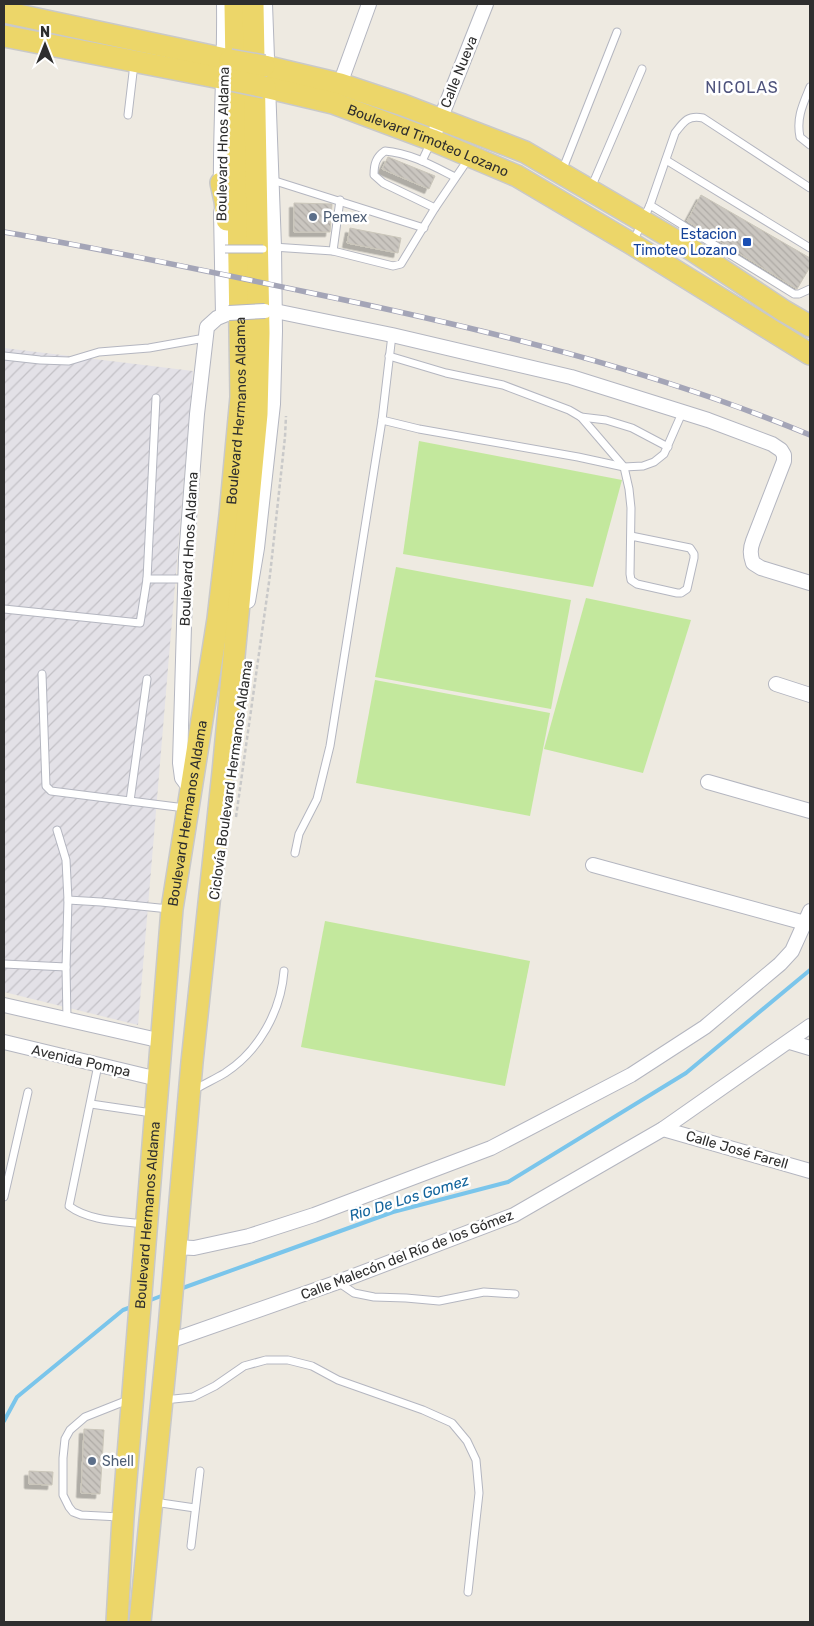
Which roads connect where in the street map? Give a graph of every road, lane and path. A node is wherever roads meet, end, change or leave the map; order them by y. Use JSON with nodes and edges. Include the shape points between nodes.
{"nodes":[{"id":1,"x":224,"y":4,"type":"edge"},
{"id":2,"x":234,"y":4,"type":"edge"},
{"id":3,"x":253,"y":4,"type":"edge"},
{"id":4,"x":265,"y":4,"type":"edge"},
{"id":5,"x":369,"y":4,"type":"edge"},
{"id":6,"x":486,"y":4,"type":"edge"},
{"id":7,"x":4,"y":12,"type":"edge"},
{"id":8,"x":617,"y":32,"type":"dead end"},
{"id":9,"x":4,"y":36,"type":"edge"},
{"id":10,"x":135,"y":61,"type":"junction"},
{"id":11,"x":227,"y":69,"type":"junction"},
{"id":12,"x":642,"y":69,"type":"dead end"},
{"id":13,"x":266,"y":77,"type":"junction"},
{"id":14,"x":340,"y":84,"type":"junction"},
{"id":15,"x":810,"y":87,"type":"edge"},
{"id":16,"x":128,"y":115,"type":"dead end"},
{"id":17,"x":440,"y":120,"type":"junction"},
{"id":18,"x":432,"y":140,"type":"junction"},
{"id":19,"x":810,"y":145,"type":"edge"},
{"id":20,"x":470,"y":155,"type":"junction"},
{"id":21,"x":666,"y":160,"type":"junction"},
{"id":22,"x":422,"y":161,"type":"junction"},
{"id":23,"x":562,"y":173,"type":"junction"},
{"id":24,"x":455,"y":177,"type":"junction"},
{"id":25,"x":272,"y":180,"type":"junction"},
{"id":26,"x":221,"y":183,"type":"junction"},
{"id":27,"x":810,"y":188,"type":"edge"},
{"id":28,"x":591,"y":190,"type":"junction"},
{"id":29,"x":340,"y":200,"type":"junction"},
{"id":30,"x":435,"y":208,"type":"junction"},
{"id":31,"x":647,"y":214,"type":"junction"},
{"id":32,"x":424,"y":228,"type":"junction"},
{"id":33,"x":632,"y":244,"type":"junction"},
{"id":34,"x":269,"y":248,"type":"junction"},
{"id":35,"x":810,"y":248,"type":"edge"},
{"id":36,"x":224,"y":249,"type":"junction"},
{"id":37,"x":333,"y":251,"type":"junction"},
{"id":38,"x":239,"y":273,"type":"junction"},
{"id":39,"x":810,"y":289,"type":"edge"},
{"id":40,"x":270,"y":311,"type":"junction"},
{"id":41,"x":226,"y":314,"type":"junction"},
{"id":42,"x":810,"y":326,"type":"edge"},
{"id":43,"x":392,"y":335,"type":"junction"},
{"id":44,"x":205,"y":338,"type":"junction"},
{"id":45,"x":810,"y":354,"type":"edge"},
{"id":46,"x":4,"y":356,"type":"edge"},
{"id":47,"x":388,"y":356,"type":"junction"},
{"id":48,"x":156,"y":398,"type":"dead end"},
{"id":49,"x":286,"y":408,"type":"dead end"},
{"id":50,"x":682,"y":413,"type":"junction"},
{"id":51,"x":581,"y":417,"type":"junction"},
{"id":52,"x":382,"y":420,"type":"junction"},
{"id":53,"x":668,"y":447,"type":"junction"},
{"id":54,"x":624,"y":467,"type":"junction"},
{"id":55,"x":631,"y":536,"type":"junction"},
{"id":56,"x":146,"y":579,"type":"junction"},
{"id":57,"x":186,"y":579,"type":"junction"},
{"id":58,"x":810,"y":583,"type":"edge"},
{"id":59,"x":4,"y":609,"type":"edge"},
{"id":60,"x":236,"y":647,"type":"junction"},
{"id":61,"x":42,"y":674,"type":"dead end"},
{"id":62,"x":146,"y":679,"type":"dead end"},
{"id":63,"x":776,"y":684,"type":"dead end"},
{"id":64,"x":810,"y":695,"type":"edge"},
{"id":65,"x":708,"y":782,"type":"dead end"},
{"id":66,"x":189,"y":799,"type":"junction"},
{"id":67,"x":130,"y":801,"type":"junction"},
{"id":68,"x":810,"y":811,"type":"edge"},
{"id":69,"x":236,"y":821,"type":"dead end"},
{"id":70,"x":57,"y":830,"type":"dead end"},
{"id":71,"x":295,"y":853,"type":"dead end"},
{"id":72,"x":593,"y":865,"type":"dead end"},
{"id":73,"x":68,"y":900,"type":"junction"},
{"id":74,"x":172,"y":909,"type":"junction"},
{"id":75,"x":808,"y":917,"type":"edge"},
{"id":76,"x":4,"y":964,"type":"edge"},
{"id":77,"x":66,"y":967,"type":"junction"},
{"id":78,"x":284,"y":971,"type":"dead end"},
{"id":79,"x":4,"y":1005,"type":"edge"},
{"id":80,"x":66,"y":1019,"type":"junction"},
{"id":81,"x":810,"y":1026,"type":"edge"},
{"id":82,"x":4,"y":1042,"type":"edge"},
{"id":83,"x":790,"y":1042,"type":"junction"},
{"id":84,"x":810,"y":1048,"type":"edge"},
{"id":85,"x":160,"y":1060,"type":"junction"},
{"id":86,"x":192,"y":1062,"type":"junction"},
{"id":87,"x":98,"y":1065,"type":"junction"},
{"id":88,"x":28,"y":1092,"type":"dead end"},
{"id":89,"x":189,"y":1093,"type":"junction"},
{"id":90,"x":91,"y":1104,"type":"junction"},
{"id":91,"x":156,"y":1113,"type":"junction"},
{"id":92,"x":663,"y":1129,"type":"junction"},
{"id":93,"x":810,"y":1171,"type":"edge"},
{"id":94,"x":4,"y":1198,"type":"edge"},
{"id":95,"x":147,"y":1224,"type":"junction"},
{"id":96,"x":174,"y":1254,"type":"junction"},
{"id":97,"x":338,"y":1282,"type":"junction"},
{"id":98,"x":515,"y":1294,"type":"dead end"},
{"id":99,"x":168,"y":1335,"type":"junction"},
{"id":100,"x":133,"y":1398,"type":"junction"},
{"id":101,"x":162,"y":1400,"type":"junction"},
{"id":102,"x":200,"y":1471,"type":"dead end"},
{"id":103,"x":152,"y":1501,"type":"junction"},
{"id":104,"x":195,"y":1508,"type":"junction"},
{"id":105,"x":123,"y":1517,"type":"junction"},
{"id":106,"x":191,"y":1546,"type":"dead end"},
{"id":107,"x":468,"y":1592,"type":"dead end"},
{"id":108,"x":117,"y":1622,"type":"edge"},
{"id":109,"x":140,"y":1622,"type":"edge"}],
"edges":[{"from":1,"to":11,"type":"street","name":"Boulevard Hnos Aldama"},
{"from":2,"to":38,"type":"main road","name":"Boulevard Hermanos Aldama"},
{"from":3,"to":60,"type":"main road","name":"Boulevard Hermanos Aldama","via":[[259,369]]},
{"from":4,"to":13,"type":"street"},
{"from":5,"to":14,"type":"street"},
{"from":6,"to":17,"type":"street","name":"Calle Nueva"},
{"from":7,"to":11,"type":"main road","name":"Boulevard Timoteo Lozano"},
{"from":8,"to":23,"type":"lane"},
{"from":9,"to":10,"type":"main road","name":"Boulevard Timoteo Lozano"},
{"from":10,"to":11,"type":"main road","name":"Boulevard Timoteo Lozano"},
{"from":10,"to":16,"type":"lane"},
{"from":11,"to":13,"type":"main road","name":"Boulevard Timoteo Lozano","bridge":true},
{"from":11,"to":26,"type":"street","name":"Boulevard Hnos Aldama"},
{"from":12,"to":28,"type":"lane"},
{"from":13,"to":14,"type":"main road","name":"Boulevard Timoteo Lozano"},
{"from":13,"to":18,"type":"main road","name":"Boulevard Timoteo Lozano"},
{"from":13,"to":25,"type":"street"},
{"from":14,"to":17,"type":"main road","name":"Boulevard Timoteo Lozano"},
{"from":15,"to":19,"type":"lane","via":[[798,127],[800,137]]},
{"from":17,"to":18,"type":"street","name":"Calle Nueva"},
{"from":17,"to":23,"type":"main road","name":"Boulevard Timoteo Lozano","via":[[525,152]]},
{"from":18,"to":20,"type":"main road","name":"Boulevard Timoteo Lozano"},
{"from":18,"to":22,"type":"lane"},
{"from":20,"to":24,"type":"lane"},
{"from":20,"to":33,"type":"main road","name":"Boulevard Timoteo Lozano","via":[[516,176]]},
{"from":21,"to":27,"type":"lane","via":[[675,133],[681,124],[694,116],[703,118]]},
{"from":21,"to":31,"type":"lane"},
{"from":21,"to":35,"type":"lane"},
{"from":22,"to":24,"type":"lane"},
{"from":22,"to":30,"type":"lane","via":[[385,151],[378,156],[374,176]]},
{"from":23,"to":28,"type":"main road","name":"Boulevard Timoteo Lozano"},
{"from":24,"to":30,"type":"lane"},
{"from":25,"to":29,"type":"lane"},
{"from":25,"to":34,"type":"street"},
{"from":26,"to":36,"type":"street","name":"Boulevard Hnos Aldama"},
{"from":26,"to":38,"type":"main road","via":[[232,263]]},
{"from":28,"to":31,"type":"main road","name":"Boulevard Timoteo Lozano"},
{"from":29,"to":32,"type":"lane"},
{"from":29,"to":37,"type":"lane"},
{"from":30,"to":32,"type":"lane"},
{"from":31,"to":33,"type":"lane"},
{"from":31,"to":39,"type":"lane","via":[[794,294]]},
{"from":31,"to":42,"type":"main road","name":"Boulevard Timoteo Lozano","via":[[692,250]]},
{"from":32,"to":37,"type":"lane","via":[[397,266]]},
{"from":33,"to":45,"type":"main road","name":"Boulevard Timoteo Lozano"},
{"from":34,"to":36,"type":"lane","bridge":true},
{"from":34,"to":37,"type":"lane"},
{"from":34,"to":40,"type":"street"},
{"from":36,"to":41,"type":"street","name":"Boulevard Hnos Aldama"},
{"from":38,"to":66,"type":"main road","name":"Boulevard Hermanos Aldama","via":[[241,396],[238,431],[218,620]]},
{"from":40,"to":41,"type":"street","bridge":true},
{"from":40,"to":43,"type":"street"},
{"from":40,"to":60,"type":"street","via":[[273,404],[249,598]]},
{"from":41,"to":44,"type":"street","name":"Boulevard Hnos Aldama","via":[[212,322]]},
{"from":43,"to":47,"type":"lane"},
{"from":43,"to":50,"type":"street","via":[[572,377]]},
{"from":44,"to":46,"type":"lane","via":[[149,348],[100,352],[69,361]]},
{"from":44,"to":57,"type":"street","name":"Boulevard Hnos Aldama","via":[[194,445]]},
{"from":47,"to":51,"type":"lane","via":[[503,385]]},
{"from":47,"to":52,"type":"lane"},
{"from":48,"to":56,"type":"lane"},
{"from":49,"to":69,"type":"path","name":"Ciclovía Boulevard Hermanos Aldama","via":[[270,575]]},
{"from":50,"to":53,"type":"lane"},
{"from":50,"to":58,"type":"street","via":[[782,450],[784,461],[750,550],[753,563],[761,568]]},
{"from":51,"to":53,"type":"lane","via":[[632,428]]},
{"from":51,"to":54,"type":"lane"},
{"from":52,"to":54,"type":"lane"},
{"from":52,"to":71,"type":"lane","via":[[330,746],[317,799],[299,834]]},
{"from":53,"to":54,"type":"lane","via":[[654,462]]},
{"from":54,"to":55,"type":"lane","via":[[630,498]]},
{"from":55,"to":55,"type":"lane","via":[[631,580],[677,593],[687,589],[694,558],[690,548]]},
{"from":56,"to":57,"type":"lane"},
{"from":56,"to":59,"type":"lane","via":[[140,623]]},
{"from":57,"to":66,"type":"street","name":"Boulevard Hnos Aldama","via":[[180,764]]},
{"from":60,"to":86,"type":"main road","name":"Boulevard Hermanos Aldama"},
{"from":61,"to":67,"type":"lane","via":[[46,786],[50,791]]},
{"from":62,"to":67,"type":"lane"},
{"from":63,"to":64,"type":"street"},
{"from":65,"to":68,"type":"street"},
{"from":66,"to":67,"type":"lane"},
{"from":66,"to":74,"type":"main road","name":"Boulevard Hermanos Aldama"},
{"from":70,"to":73,"type":"lane","via":[[66,860]]},
{"from":72,"to":75,"type":"street"},
{"from":73,"to":74,"type":"lane"},
{"from":73,"to":77,"type":"lane"},
{"from":74,"to":85,"type":"main road","name":"Boulevard Hermanos Aldama"},
{"from":75,"to":96,"type":"street","via":[[792,951],[780,964],[705,1027],[631,1075],[492,1148],[314,1215],[249,1236]]},
{"from":76,"to":77,"type":"lane"},
{"from":77,"to":80,"type":"lane"},
{"from":78,"to":89,"type":"lane","via":[[283,988],[274,1015],[261,1037],[226,1072]]},
{"from":79,"to":80,"type":"street"},
{"from":80,"to":85,"type":"street"},
{"from":81,"to":83,"type":"street","name":"Calle Malecón del Río de los Gómez"},
{"from":82,"to":87,"type":"street","name":"Avenida Pompa"},
{"from":83,"to":84,"type":"street"},
{"from":83,"to":92,"type":"street","name":"Calle Malecón del Río de los Gómez"},
{"from":85,"to":86,"type":"main road"},
{"from":85,"to":87,"type":"street","name":"Avenida Pompa"},
{"from":85,"to":91,"type":"main road","name":"Boulevard Hermanos Aldama"},
{"from":86,"to":89,"type":"main road","name":"Boulevard Hermanos Aldama"},
{"from":87,"to":90,"type":"lane"},
{"from":88,"to":94,"type":"lane"},
{"from":89,"to":96,"type":"main road","name":"Boulevard Hermanos Aldama"},
{"from":90,"to":91,"type":"lane"},
{"from":90,"to":95,"type":"lane","via":[[69,1206],[100,1218]]},
{"from":91,"to":95,"type":"main road","name":"Boulevard Hermanos Aldama"},
{"from":92,"to":93,"type":"street","name":"Calle José Farell"},
{"from":92,"to":97,"type":"street","name":"Calle Malecón del Río de los Gómez","via":[[514,1215]]},
{"from":95,"to":100,"type":"main road","name":"Boulevard Hermanos Aldama"},
{"from":96,"to":99,"type":"main road","name":"Boulevard Hermanos Aldama"},
{"from":97,"to":98,"type":"lane","via":[[354,1293],[374,1297],[439,1301],[484,1292]]},
{"from":97,"to":99,"type":"street","name":"Calle Malecón del Río de los Gómez"},
{"from":99,"to":101,"type":"main road","name":"Boulevard Hermanos Aldama"},
{"from":100,"to":105,"type":"main road","name":"Boulevard Hermanos Aldama"},
{"from":100,"to":105,"type":"lane","via":[[85,1417],[65,1439],[63,1458],[63,1495],[74,1512]]},
{"from":101,"to":103,"type":"main road","name":"Boulevard Hermanos Aldama"},
{"from":101,"to":107,"type":"lane","via":[[193,1397],[244,1366],[266,1360],[288,1360],[312,1366],[338,1380],[452,1423],[467,1441],[476,1460],[478,1493]]},
{"from":102,"to":104,"type":"lane"},
{"from":103,"to":104,"type":"lane"},
{"from":103,"to":109,"type":"main road","name":"Boulevard Hermanos Aldama"},
{"from":104,"to":106,"type":"lane"},
{"from":105,"to":108,"type":"main road","name":"Boulevard Hermanos Aldama"}]}
